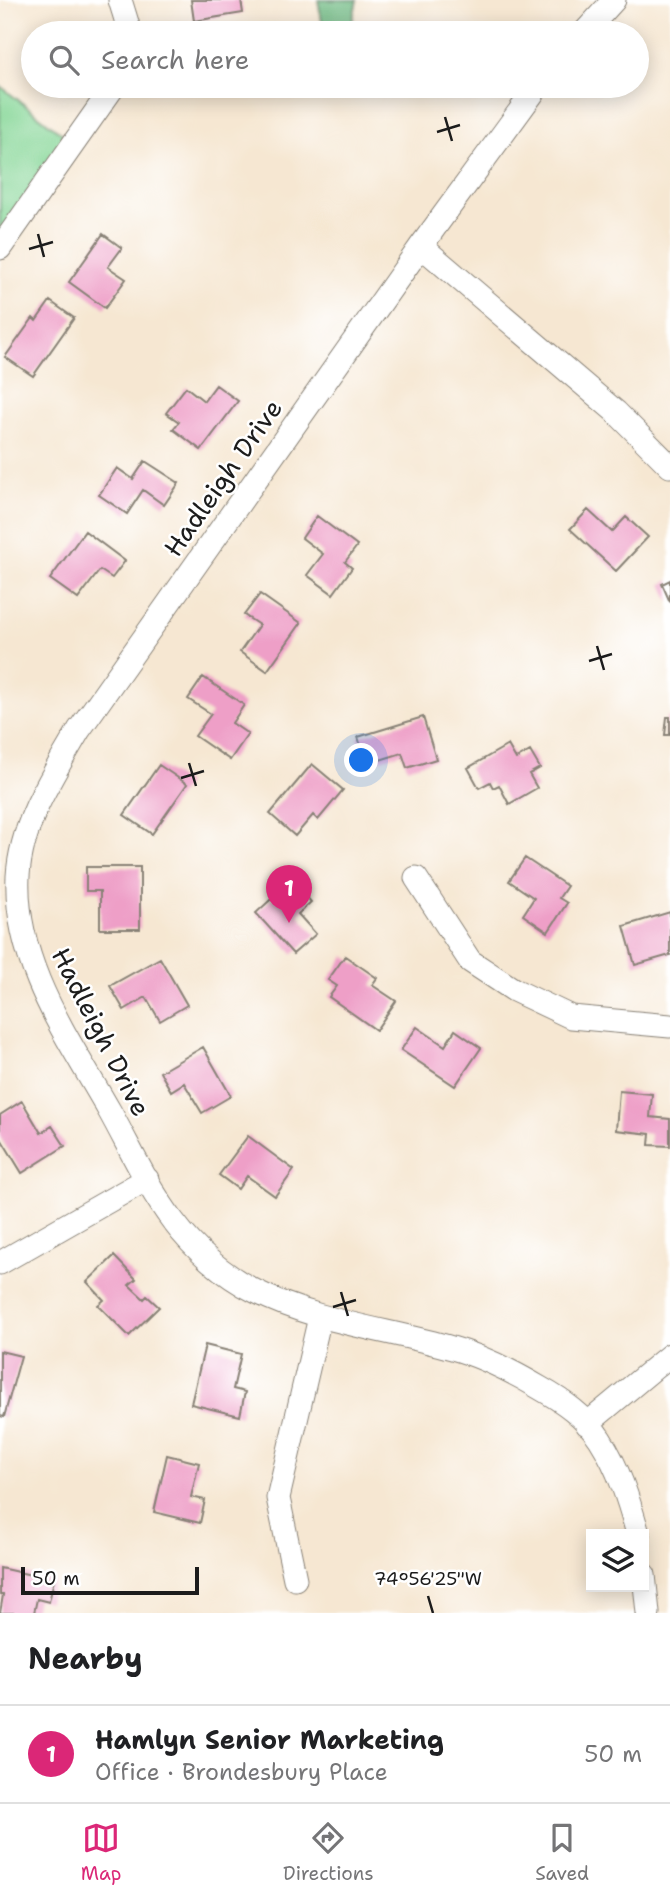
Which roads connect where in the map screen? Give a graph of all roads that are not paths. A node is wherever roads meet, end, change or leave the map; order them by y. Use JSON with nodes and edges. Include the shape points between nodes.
{"nodes":[{"id":1,"x":120,"y":0,"type":"edge"},
{"id":2,"x":614,"y":0,"type":"edge"},
{"id":3,"x":126,"y":21,"type":"edge"},
{"id":4,"x":595,"y":21,"type":"edge"},
{"id":5,"x":106,"y":98,"type":"edge"},
{"id":6,"x":529,"y":98,"type":"edge"},
{"id":7,"x":421,"y":246,"type":"junction"},
{"id":8,"x":0,"y":248,"type":"edge"},
{"id":9,"x":670,"y":466,"type":"edge"},
{"id":10,"x":416,"y":878,"type":"dead end"},
{"id":11,"x":670,"y":1026,"type":"edge"},
{"id":12,"x":147,"y":1180,"type":"junction"},
{"id":13,"x":0,"y":1263,"type":"edge"},
{"id":14,"x":320,"y":1317,"type":"junction"},
{"id":15,"x":670,"y":1355,"type":"edge"},
{"id":16,"x":587,"y":1424,"type":"junction"},
{"id":17,"x":637,"y":1529,"type":"edge"},
{"id":18,"x":295,"y":1579,"type":"dead end"},
{"id":19,"x":646,"y":1592,"type":"edge"},
{"id":20,"x":648,"y":1613,"type":"edge"}],
"edges":[{"from":1,"to":3,"type":"street"},
{"from":2,"to":4,"type":"street"},
{"from":5,"to":8,"type":"street"},
{"from":6,"to":7,"type":"street","name":"Hadleigh Drive"},
{"from":7,"to":9,"type":"street","via":[[616,412]]},
{"from":7,"to":12,"type":"street","name":"Hadleigh Drive","via":[[79,730],[48,783],[24,839],[19,887],[26,948],[43,992]]},
{"from":10,"to":11,"type":"street","via":[[470,961],[514,990],[571,1017]]},
{"from":12,"to":13,"type":"street"},
{"from":12,"to":14,"type":"street","name":"Hadleigh Drive","via":[[173,1222],[217,1267],[255,1291]]},
{"from":14,"to":16,"type":"street","name":"Hadleigh Drive","via":[[455,1348],[516,1374],[570,1405]]},
{"from":14,"to":18,"type":"street","via":[[278,1498]]},
{"from":15,"to":16,"type":"street"},
{"from":16,"to":17,"type":"street","name":"Hadleigh Drive","via":[[600,1438],[625,1488]]},
{"from":19,"to":20,"type":"street"}]}
